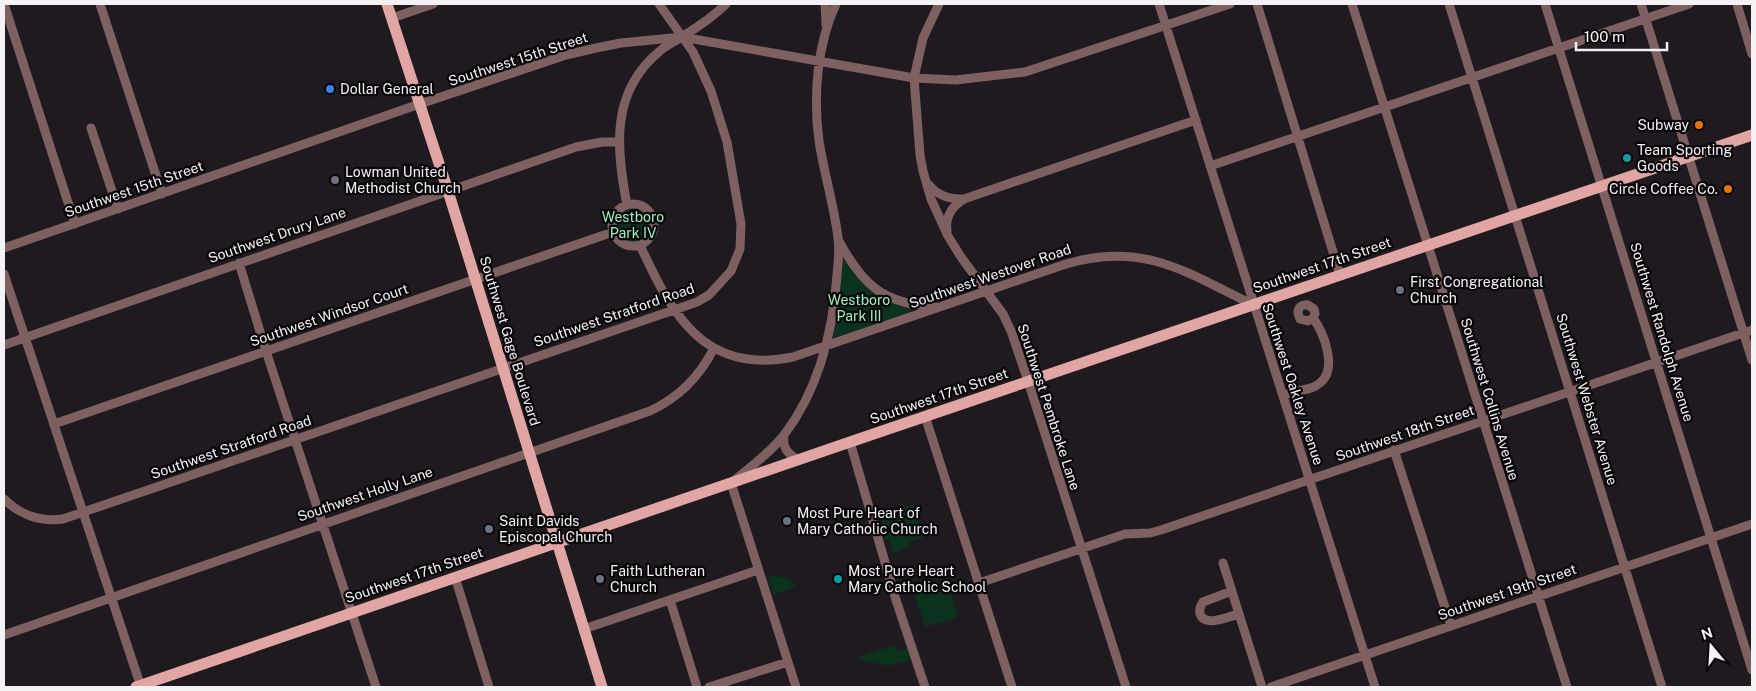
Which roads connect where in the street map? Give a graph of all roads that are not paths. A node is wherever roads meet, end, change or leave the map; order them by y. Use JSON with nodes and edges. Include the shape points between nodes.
{"nodes":[{"id":1,"x":4,"y":4,"type":"edge"},
{"id":2,"x":100,"y":4,"type":"edge"},
{"id":3,"x":387,"y":4,"type":"edge"},
{"id":4,"x":433,"y":4,"type":"edge"},
{"id":5,"x":659,"y":4,"type":"edge"},
{"id":6,"x":726,"y":4,"type":"edge"},
{"id":7,"x":825,"y":4,"type":"edge"},
{"id":8,"x":836,"y":4,"type":"edge"},
{"id":9,"x":939,"y":4,"type":"edge"},
{"id":10,"x":1159,"y":4,"type":"edge"},
{"id":11,"x":1230,"y":4,"type":"edge"},
{"id":12,"x":1257,"y":4,"type":"edge"},
{"id":13,"x":1352,"y":4,"type":"edge"},
{"id":14,"x":1449,"y":4,"type":"edge"},
{"id":15,"x":1545,"y":4,"type":"edge"},
{"id":16,"x":1641,"y":4,"type":"edge"},
{"id":17,"x":1688,"y":4,"type":"edge"},
{"id":18,"x":1737,"y":4,"type":"edge"},
{"id":19,"x":392,"y":18,"type":"junction"},
{"id":20,"x":1646,"y":18,"type":"junction"},
{"id":21,"x":1166,"y":25,"type":"junction"},
{"id":22,"x":827,"y":28,"type":"junction"},
{"id":23,"x":682,"y":37,"type":"junction"},
{"id":24,"x":1559,"y":48,"type":"junction"},
{"id":25,"x":1752,"y":54,"type":"edge"},
{"id":26,"x":821,"y":61,"type":"junction"},
{"id":27,"x":914,"y":78,"type":"junction"},
{"id":28,"x":1472,"y":78,"type":"junction"},
{"id":29,"x":420,"y":104,"type":"junction"},
{"id":30,"x":1384,"y":107,"type":"junction"},
{"id":31,"x":1196,"y":120,"type":"junction"},
{"id":32,"x":91,"y":128,"type":"dead end"},
{"id":33,"x":1752,"y":135,"type":"edge"},
{"id":34,"x":1298,"y":136,"type":"junction"},
{"id":35,"x":618,"y":142,"type":"junction"},
{"id":36,"x":1689,"y":156,"type":"junction"},
{"id":37,"x":1210,"y":166,"type":"junction"},
{"id":38,"x":926,"y":182,"type":"junction"},
{"id":39,"x":1602,"y":186,"type":"junction"},
{"id":40,"x":448,"y":191,"type":"junction"},
{"id":41,"x":162,"y":194,"type":"junction"},
{"id":42,"x":964,"y":199,"type":"junction"},
{"id":43,"x":627,"y":205,"type":"junction"},
{"id":44,"x":118,"y":209,"type":"junction"},
{"id":45,"x":1515,"y":216,"type":"junction"},
{"id":46,"x":75,"y":224,"type":"junction"},
{"id":47,"x":613,"y":232,"type":"junction"},
{"id":48,"x":948,"y":236,"type":"junction"},
{"id":49,"x":838,"y":239,"type":"junction"},
{"id":50,"x":640,"y":245,"type":"junction"},
{"id":51,"x":1428,"y":245,"type":"junction"},
{"id":52,"x":4,"y":248,"type":"edge"},
{"id":53,"x":239,"y":263,"type":"junction"},
{"id":54,"x":4,"y":274,"type":"edge"},
{"id":55,"x":1340,"y":275,"type":"junction"},
{"id":56,"x":475,"y":279,"type":"junction"},
{"id":57,"x":987,"y":291,"type":"junction"},
{"id":58,"x":1253,"y":305,"type":"junction"},
{"id":59,"x":941,"y":308,"type":"junction"},
{"id":60,"x":674,"y":310,"type":"junction"},
{"id":61,"x":1313,"y":318,"type":"dead end"},
{"id":62,"x":1748,"y":331,"type":"edge"},
{"id":63,"x":26,"y":337,"type":"junction"},
{"id":64,"x":4,"y":345,"type":"edge"},
{"id":65,"x":826,"y":346,"type":"junction"},
{"id":66,"x":714,"y":348,"type":"junction"},
{"id":67,"x":266,"y":351,"type":"junction"},
{"id":68,"x":1752,"y":360,"type":"edge"},
{"id":69,"x":1657,"y":362,"type":"junction"},
{"id":70,"x":503,"y":368,"type":"junction"},
{"id":71,"x":1028,"y":381,"type":"junction"},
{"id":72,"x":1570,"y":391,"type":"junction"},
{"id":73,"x":1283,"y":396,"type":"junction"},
{"id":74,"x":926,"y":416,"type":"junction"},
{"id":75,"x":1482,"y":420,"type":"junction"},
{"id":76,"x":54,"y":424,"type":"junction"},
{"id":77,"x":784,"y":434,"type":"junction"},
{"id":78,"x":295,"y":440,"type":"junction"},
{"id":79,"x":850,"y":442,"type":"junction"},
{"id":80,"x":1394,"y":450,"type":"junction"},
{"id":81,"x":529,"y":453,"type":"junction"},
{"id":82,"x":799,"y":460,"type":"junction"},
{"id":83,"x":1310,"y":480,"type":"junction"},
{"id":84,"x":731,"y":483,"type":"junction"},
{"id":85,"x":4,"y":499,"type":"edge"},
{"id":86,"x":82,"y":513,"type":"junction"},
{"id":87,"x":323,"y":524,"type":"junction"},
{"id":88,"x":1752,"y":524,"type":"edge"},
{"id":89,"x":1712,"y":538,"type":"junction"},
{"id":90,"x":557,"y":542,"type":"junction"},
{"id":91,"x":1082,"y":549,"type":"junction"},
{"id":92,"x":1223,"y":563,"type":"dead end"},
{"id":93,"x":1625,"y":567,"type":"junction"},
{"id":94,"x":758,"y":570,"type":"junction"},
{"id":95,"x":455,"y":577,"type":"junction"},
{"id":96,"x":979,"y":583,"type":"junction"},
{"id":97,"x":1232,"y":591,"type":"junction"},
{"id":98,"x":1538,"y":596,"type":"junction"},
{"id":99,"x":111,"y":598,"type":"junction"},
{"id":100,"x":670,"y":600,"type":"junction"},
{"id":101,"x":353,"y":612,"type":"junction"},
{"id":102,"x":1239,"y":614,"type":"junction"},
{"id":103,"x":1451,"y":626,"type":"junction"},
{"id":104,"x":584,"y":629,"type":"junction"},
{"id":105,"x":4,"y":635,"type":"edge"},
{"id":106,"x":1365,"y":655,"type":"junction"},
{"id":107,"x":788,"y":662,"type":"junction"},
{"id":108,"x":1752,"y":670,"type":"edge"},
{"id":109,"x":139,"y":687,"type":"edge"},
{"id":110,"x":376,"y":687,"type":"edge"},
{"id":111,"x":489,"y":687,"type":"edge"},
{"id":112,"x":602,"y":687,"type":"edge"},
{"id":113,"x":698,"y":687,"type":"edge"},
{"id":114,"x":709,"y":687,"type":"edge"},
{"id":115,"x":796,"y":687,"type":"edge"},
{"id":116,"x":925,"y":687,"type":"edge"},
{"id":117,"x":1012,"y":687,"type":"edge"},
{"id":118,"x":1126,"y":687,"type":"edge"},
{"id":119,"x":1262,"y":687,"type":"edge"},
{"id":120,"x":1271,"y":687,"type":"edge"},
{"id":121,"x":1375,"y":687,"type":"edge"},
{"id":122,"x":1567,"y":687,"type":"edge"},
{"id":123,"x":1662,"y":687,"type":"edge"}],
"edges":[{"from":1,"to":46,"type":"street"},
{"from":2,"to":41,"type":"street"},
{"from":3,"to":19,"type":"main road","name":"Southwest Gage Boulevard"},
{"from":4,"to":19,"type":"street"},
{"from":5,"to":23,"type":"street","name":"Southwest Stratford Road"},
{"from":6,"to":23,"type":"street"},
{"from":7,"to":22,"type":"street"},
{"from":8,"to":22,"type":"street"},
{"from":9,"to":27,"type":"street","name":"Southwest Pembroke Lane","via":[[923,38]]},
{"from":10,"to":21,"type":"street","name":"Southwest Oakley Avenue"},
{"from":11,"to":21,"type":"street","name":"Southwest 15th Street"},
{"from":12,"to":34,"type":"street"},
{"from":13,"to":30,"type":"street","name":"Southwest Collins Avenue"},
{"from":14,"to":28,"type":"street","name":"Southwest Webster Avenue"},
{"from":15,"to":24,"type":"street","name":"Southwest Randolph Avenue"},
{"from":16,"to":20,"type":"street"},
{"from":17,"to":20,"type":"street"},
{"from":18,"to":25,"type":"street"},
{"from":19,"to":29,"type":"main road","name":"Southwest Gage Boulevard"},
{"from":20,"to":24,"type":"street"},
{"from":20,"to":36,"type":"street"},
{"from":21,"to":27,"type":"street","name":"Southwest 15th Street","via":[[1026,72],[956,80]]},
{"from":21,"to":31,"type":"street","name":"Southwest Oakley Avenue"},
{"from":22,"to":26,"type":"street"},
{"from":23,"to":26,"type":"street","name":"Southwest 15th Street"},
{"from":23,"to":29,"type":"street","name":"Southwest 15th Street","via":[[621,43],[566,55]]},
{"from":23,"to":35,"type":"street","via":[[657,53],[640,71],[626,97]]},
{"from":23,"to":60,"type":"street","name":"Southwest Stratford Road","via":[[694,52],[719,113],[732,167],[741,237],[732,271],[723,282],[710,295]]},
{"from":24,"to":28,"type":"street"},
{"from":24,"to":39,"type":"street","name":"Southwest Randolph Avenue"},
{"from":26,"to":27,"type":"street","name":"Southwest 15th Street"},
{"from":26,"to":49,"type":"street","via":[[818,129]]},
{"from":27,"to":38,"type":"street","name":"Southwest Pembroke Lane","via":[[920,155]]},
{"from":28,"to":30,"type":"street"},
{"from":28,"to":45,"type":"street","name":"Southwest Webster Avenue"},
{"from":29,"to":40,"type":"main road","name":"Southwest Gage Boulevard"},
{"from":29,"to":41,"type":"street","name":"Southwest 15th Street"},
{"from":30,"to":34,"type":"street"},
{"from":30,"to":51,"type":"street","name":"Southwest Collins Avenue"},
{"from":31,"to":37,"type":"street","name":"Southwest Oakley Avenue"},
{"from":31,"to":42,"type":"street"},
{"from":32,"to":44,"type":"street"},
{"from":33,"to":36,"type":"main road","name":"Southwest 17th Street"},
{"from":34,"to":37,"type":"street"},
{"from":34,"to":55,"type":"street"},
{"from":35,"to":40,"type":"street","name":"Southwest Drury Lane","via":[[576,147]]},
{"from":35,"to":43,"type":"street"},
{"from":36,"to":39,"type":"main road","name":"Southwest 17th Street"},
{"from":36,"to":62,"type":"street"},
{"from":37,"to":58,"type":"street","name":"Southwest Oakley Avenue"},
{"from":38,"to":42,"type":"street","via":[[944,196]]},
{"from":38,"to":48,"type":"street","name":"Southwest Pembroke Lane"},
{"from":39,"to":45,"type":"main road","name":"Southwest 17th Street"},
{"from":39,"to":69,"type":"street","name":"Southwest Randolph Avenue"},
{"from":40,"to":53,"type":"street","name":"Southwest Drury Lane"},
{"from":40,"to":56,"type":"main road","name":"Southwest Gage Boulevard"},
{"from":41,"to":44,"type":"street","name":"Southwest 15th Street"},
{"from":42,"to":48,"type":"street","via":[[956,204],[947,219]]},
{"from":43,"to":47,"type":"street","via":[[616,214]]},
{"from":43,"to":50,"type":"street","via":[[641,206],[653,219],[652,235]]},
{"from":44,"to":46,"type":"street","name":"Southwest 15th Street"},
{"from":45,"to":51,"type":"main road","name":"Southwest 17th Street"},
{"from":45,"to":72,"type":"street","name":"Southwest Webster Avenue"},
{"from":46,"to":52,"type":"street","name":"Southwest 15th Street"},
{"from":47,"to":50,"type":"street","via":[[622,243]]},
{"from":47,"to":56,"type":"street","name":"Southwest Windsor Court"},
{"from":48,"to":57,"type":"street","name":"Southwest Pembroke Lane"},
{"from":49,"to":59,"type":"street","via":[[854,268],[877,290],[908,304]]},
{"from":49,"to":65,"type":"street","via":[[835,298]]},
{"from":50,"to":60,"type":"street","name":"Southwest Westover Road"},
{"from":51,"to":55,"type":"main road","name":"Southwest 17th Street"},
{"from":51,"to":75,"type":"street","name":"Southwest Collins Avenue"},
{"from":53,"to":63,"type":"street","name":"Southwest Drury Lane"},
{"from":53,"to":67,"type":"street"},
{"from":54,"to":63,"type":"street"},
{"from":55,"to":58,"type":"main road","name":"Southwest 17th Street"},
{"from":56,"to":67,"type":"street","name":"Southwest Windsor Court"},
{"from":56,"to":70,"type":"main road","name":"Southwest Gage Boulevard"},
{"from":57,"to":58,"type":"street","name":"Southwest Westover Road","via":[[1078,261],[1126,256],[1175,266]]},
{"from":57,"to":59,"type":"street","name":"Southwest Westover Road"},
{"from":57,"to":71,"type":"street","name":"Southwest Pembroke Lane","via":[[1011,331]]},
{"from":58,"to":71,"type":"main road","name":"Southwest 17th Street"},
{"from":58,"to":73,"type":"street","name":"Southwest Oakley Avenue"},
{"from":59,"to":65,"type":"street","name":"Southwest Westover Road"},
{"from":60,"to":66,"type":"street","name":"Southwest Westover Road","via":[[692,332]]},
{"from":60,"to":70,"type":"street","name":"Southwest Stratford Road"},
{"from":61,"to":73,"type":"street","via":[[1329,357],[1329,368],[1320,383],[1302,394]]},
{"from":62,"to":68,"type":"street"},
{"from":62,"to":69,"type":"street","name":"Southwest 18th Street"},
{"from":63,"to":64,"type":"street","name":"Southwest Drury Lane"},
{"from":63,"to":76,"type":"street"},
{"from":65,"to":66,"type":"street","name":"Southwest Westover Road","via":[[793,358],[764,361],[741,359]]},
{"from":65,"to":77,"type":"street","via":[[808,395]]},
{"from":66,"to":81,"type":"street","name":"Southwest Holly Lane","via":[[690,382],[669,401]]},
{"from":67,"to":76,"type":"street","name":"Southwest Windsor Court"},
{"from":67,"to":78,"type":"street"},
{"from":69,"to":72,"type":"street","name":"Southwest 18th Street"},
{"from":69,"to":89,"type":"street","name":"Southwest Randolph Avenue"},
{"from":70,"to":78,"type":"street","name":"Southwest Stratford Road"},
{"from":70,"to":81,"type":"main road","name":"Southwest Gage Boulevard"},
{"from":71,"to":74,"type":"main road","name":"Southwest 17th Street"},
{"from":71,"to":91,"type":"street","name":"Southwest Pembroke Lane"},
{"from":72,"to":75,"type":"street","name":"Southwest 18th Street"},
{"from":72,"to":93,"type":"street","name":"Southwest Webster Avenue"},
{"from":73,"to":83,"type":"street","name":"Southwest Oakley Avenue"},
{"from":74,"to":79,"type":"main road","name":"Southwest 17th Street"},
{"from":74,"to":96,"type":"street"},
{"from":75,"to":80,"type":"street","name":"Southwest 18th Street"},
{"from":75,"to":98,"type":"street","name":"Southwest Collins Avenue"},
{"from":76,"to":86,"type":"street"},
{"from":77,"to":82,"type":"street","via":[[786,450]]},
{"from":77,"to":84,"type":"street","via":[[764,456]]},
{"from":78,"to":86,"type":"street","name":"Southwest Stratford Road"},
{"from":78,"to":87,"type":"street"},
{"from":79,"to":82,"type":"main road","name":"Southwest 17th Street"},
{"from":79,"to":116,"type":"street"},
{"from":80,"to":83,"type":"street","name":"Southwest 18th Street"},
{"from":80,"to":103,"type":"street"},
{"from":81,"to":87,"type":"street","name":"Southwest Holly Lane"},
{"from":81,"to":90,"type":"main road","name":"Southwest Gage Boulevard"},
{"from":82,"to":84,"type":"main road","name":"Southwest 17th Street"},
{"from":83,"to":91,"type":"street","name":"Southwest 18th Street","via":[[1161,530],[1125,534]]},
{"from":83,"to":106,"type":"street","name":"Southwest Oakley Avenue"},
{"from":84,"to":90,"type":"main road","name":"Southwest 17th Street"},
{"from":84,"to":94,"type":"street"},
{"from":85,"to":86,"type":"street","name":"Southwest Stratford Road","via":[[19,511],[39,518],[64,519]]},
{"from":86,"to":99,"type":"street"},
{"from":87,"to":99,"type":"street","name":"Southwest Holly Lane"},
{"from":87,"to":101,"type":"street"},
{"from":88,"to":89,"type":"street","name":"Southwest 19th Street"},
{"from":89,"to":93,"type":"street","name":"Southwest 19th Street"},
{"from":89,"to":108,"type":"street","name":"Southwest Randolph Avenue"},
{"from":90,"to":95,"type":"main road","name":"Southwest 17th Street"},
{"from":90,"to":104,"type":"main road","name":"Southwest Gage Boulevard"},
{"from":91,"to":96,"type":"street","name":"Southwest 18th Street"},
{"from":91,"to":118,"type":"street","name":"Southwest Pembroke Lane"},
{"from":92,"to":97,"type":"street"},
{"from":93,"to":98,"type":"street","name":"Southwest 19th Street"},
{"from":93,"to":123,"type":"street","name":"Southwest Webster Avenue"},
{"from":94,"to":100,"type":"street"},
{"from":94,"to":107,"type":"street"},
{"from":95,"to":101,"type":"main road","name":"Southwest 17th Street"},
{"from":95,"to":111,"type":"street"},
{"from":96,"to":117,"type":"street"},
{"from":97,"to":102,"type":"street"},
{"from":97,"to":102,"type":"street","via":[[1203,602],[1200,615],[1212,621]]},
{"from":98,"to":103,"type":"street","name":"Southwest 19th Street"},
{"from":98,"to":122,"type":"street","name":"Southwest Collins Avenue"},
{"from":99,"to":105,"type":"street","name":"Southwest Holly Lane"},
{"from":99,"to":109,"type":"street"},
{"from":100,"to":104,"type":"street"},
{"from":100,"to":113,"type":"street"},
{"from":101,"to":109,"type":"main road","name":"Southwest 17th Street"},
{"from":101,"to":110,"type":"street"},
{"from":102,"to":119,"type":"street"},
{"from":103,"to":106,"type":"street","name":"Southwest 19th Street"},
{"from":104,"to":112,"type":"main road","name":"Southwest Gage Boulevard"},
{"from":106,"to":120,"type":"street","name":"Southwest 19th Street"},
{"from":106,"to":121,"type":"street","name":"Southwest Oakley Avenue"},
{"from":107,"to":114,"type":"street"},
{"from":107,"to":115,"type":"street"}]}
